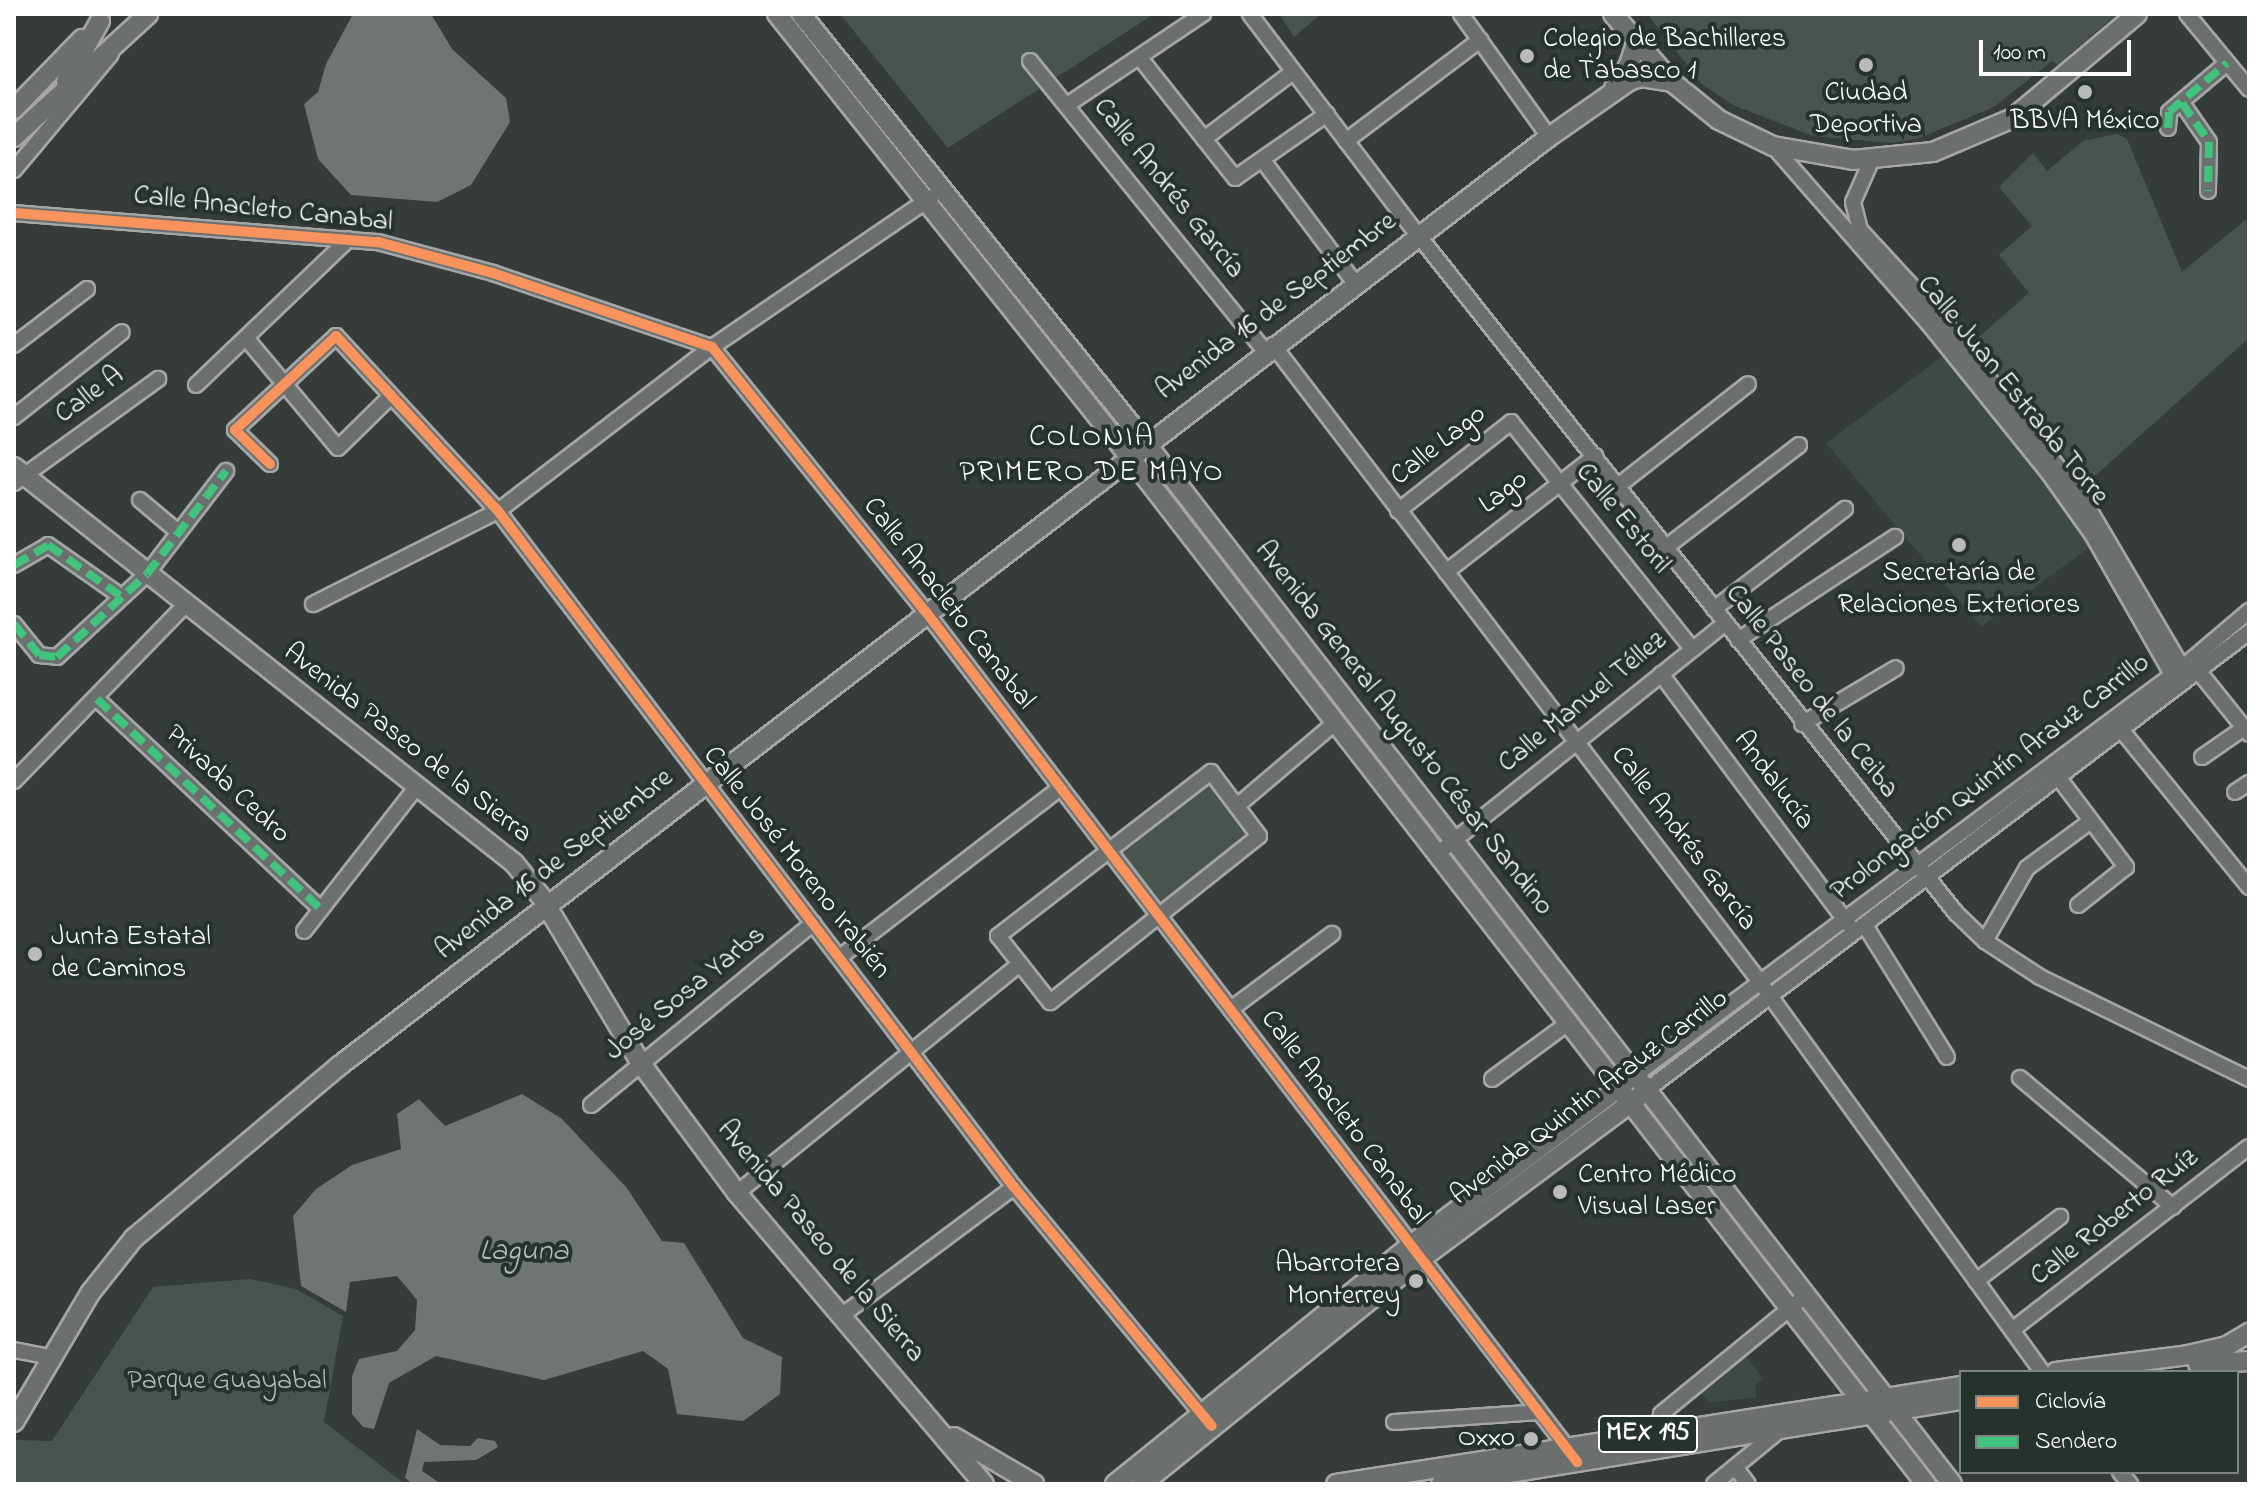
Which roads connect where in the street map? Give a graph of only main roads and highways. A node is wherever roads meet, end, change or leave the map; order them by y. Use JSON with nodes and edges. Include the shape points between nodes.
{"nodes":[{"id":1,"x":148,"y":14,"type":"edge"},
{"id":2,"x":777,"y":14,"type":"edge"},
{"id":3,"x":801,"y":14,"type":"edge"},
{"id":4,"x":1613,"y":14,"type":"edge"},
{"id":5,"x":2137,"y":14,"type":"edge"},
{"id":6,"x":103,"y":18,"type":"edge"},
{"id":7,"x":1636,"y":43,"type":"junction"},
{"id":8,"x":1672,"y":82,"type":"junction"},
{"id":9,"x":1612,"y":90,"type":"junction"},
{"id":10,"x":60,"y":92,"type":"junction"},
{"id":11,"x":14,"y":109,"type":"edge"},
{"id":12,"x":14,"y":137,"type":"edge"},
{"id":13,"x":14,"y":151,"type":"edge"},
{"id":14,"x":1145,"y":442,"type":"junction"},
{"id":15,"x":1128,"y":455,"type":"junction"},
{"id":16,"x":17,"y":476,"type":"edge"},
{"id":17,"x":548,"y":906,"type":"junction"},
{"id":18,"x":1642,"y":1082,"type":"junction"},
{"id":19,"x":1624,"y":1096,"type":"junction"},
{"id":20,"x":2249,"y":1333,"type":"edge"},
{"id":21,"x":2249,"y":1361,"type":"edge"},
{"id":22,"x":2072,"y":1370,"type":"edge"},
{"id":23,"x":2163,"y":1370,"type":"edge"},
{"id":24,"x":1959,"y":1387,"type":"edge"},
{"id":25,"x":1959,"y":1400,"type":"edge"},
{"id":26,"x":1888,"y":1405,"type":"junction"},
{"id":27,"x":1868,"y":1408,"type":"junction"},
{"id":28,"x":1207,"y":1420,"type":"junction"},
{"id":29,"x":14,"y":1422,"type":"edge"},
{"id":30,"x":939,"y":1426,"type":"junction"},
{"id":31,"x":1573,"y":1456,"type":"junction"},
{"id":32,"x":962,"y":1458,"type":"junction"},
{"id":33,"x":966,"y":1484,"type":"edge"},
{"id":34,"x":984,"y":1484,"type":"edge"},
{"id":35,"x":1034,"y":1484,"type":"edge"},
{"id":36,"x":1115,"y":1484,"type":"edge"},
{"id":37,"x":1142,"y":1484,"type":"edge"},
{"id":38,"x":1336,"y":1484,"type":"edge"},
{"id":39,"x":1441,"y":1484,"type":"edge"},
{"id":40,"x":1926,"y":1484,"type":"edge"},
{"id":41,"x":1952,"y":1484,"type":"edge"}],
"edges":[{"from":1,"to":10,"type":"main road"},
{"from":2,"to":15,"type":"main road","name":"Avenida General Augusto César Sandino"},
{"from":3,"to":14,"type":"main road","name":"Avenida General Augusto César Sandino"},
{"from":4,"to":7,"type":"main road"},
{"from":5,"to":8,"type":"main road","via":[[2013,118],[1933,152],[1872,159],[1773,146],[1719,120]]},
{"from":6,"to":10,"type":"main road"},
{"from":6,"to":11,"type":"main road"},
{"from":7,"to":8,"type":"main road"},
{"from":7,"to":9,"type":"main road","name":"Avenida 16 de Septiembre"},
{"from":8,"to":9,"type":"main road","name":"Avenida 16 de Septiembre","via":[[1641,77]]},
{"from":9,"to":14,"type":"main road","name":"Avenida 16 de Septiembre"},
{"from":10,"to":12,"type":"main road"},
{"from":10,"to":13,"type":"main road"},
{"from":14,"to":15,"type":"main road","name":"Avenida 16 de Septiembre"},
{"from":14,"to":18,"type":"main road","name":"Avenida General Augusto César Sandino"},
{"from":15,"to":17,"type":"main road","name":"Avenida 16 de Septiembre"},
{"from":15,"to":19,"type":"main road","name":"Avenida General Augusto César Sandino"},
{"from":16,"to":17,"type":"main road","name":"Avenida Paseo de la Sierra","via":[[418,785],[514,863]]},
{"from":17,"to":29,"type":"main road","name":"Avenida 16 de Septiembre","via":[[339,1066],[134,1238],[91,1292]]},
{"from":17,"to":30,"type":"main road","name":"Avenida Paseo de la Sierra","via":[[642,1065],[737,1193]]},
{"from":18,"to":19,"type":"main road","name":"Avenida Quintin Arauz Carrillo"},
{"from":18,"to":26,"type":"main road","name":"Avenida General Augusto César Sandino"},
{"from":19,"to":27,"type":"main road","name":"Avenida General Augusto César Sandino"},
{"from":19,"to":28,"type":"main road","name":"Avenida Quintin Arauz Carrillo","via":[[1416,1252]]},
{"from":20,"to":22,"type":"main road","via":[[2227,1346],[2188,1355]]},
{"from":21,"to":23,"type":"main road"},
{"from":24,"to":26,"type":"main road","number":"MEX 195"},
{"from":25,"to":26,"type":"main road","number":"MEX 195"},
{"from":26,"to":27,"type":"main road","number":"MEX 195"},
{"from":26,"to":41,"type":"main road","name":"Avenida General Augusto César Sandino"},
{"from":27,"to":31,"type":"main road","number":"MEX 195","via":[[1780,1430]]},
{"from":27,"to":31,"type":"main road","number":"MEX 195","via":[[1657,1433]]},
{"from":27,"to":40,"type":"main road","name":"Avenida General Augusto César Sandino"},
{"from":28,"to":36,"type":"main road","name":"Avenida Quintin Arauz Carrillo"},
{"from":28,"to":37,"type":"main road","name":"Avenida Quintin Arauz Carrillo"},
{"from":30,"to":32,"type":"main road","name":"Avenida Paseo de la Sierra"},
{"from":30,"to":35,"type":"main road","name":"Avenida Paseo de la Sierra"},
{"from":31,"to":38,"type":"main road","number":"MEX 195"},
{"from":31,"to":39,"type":"main road","number":"MEX 195"},
{"from":32,"to":33,"type":"main road"},
{"from":32,"to":34,"type":"main road","name":"Avenida Paseo de la Sierra"}]}
